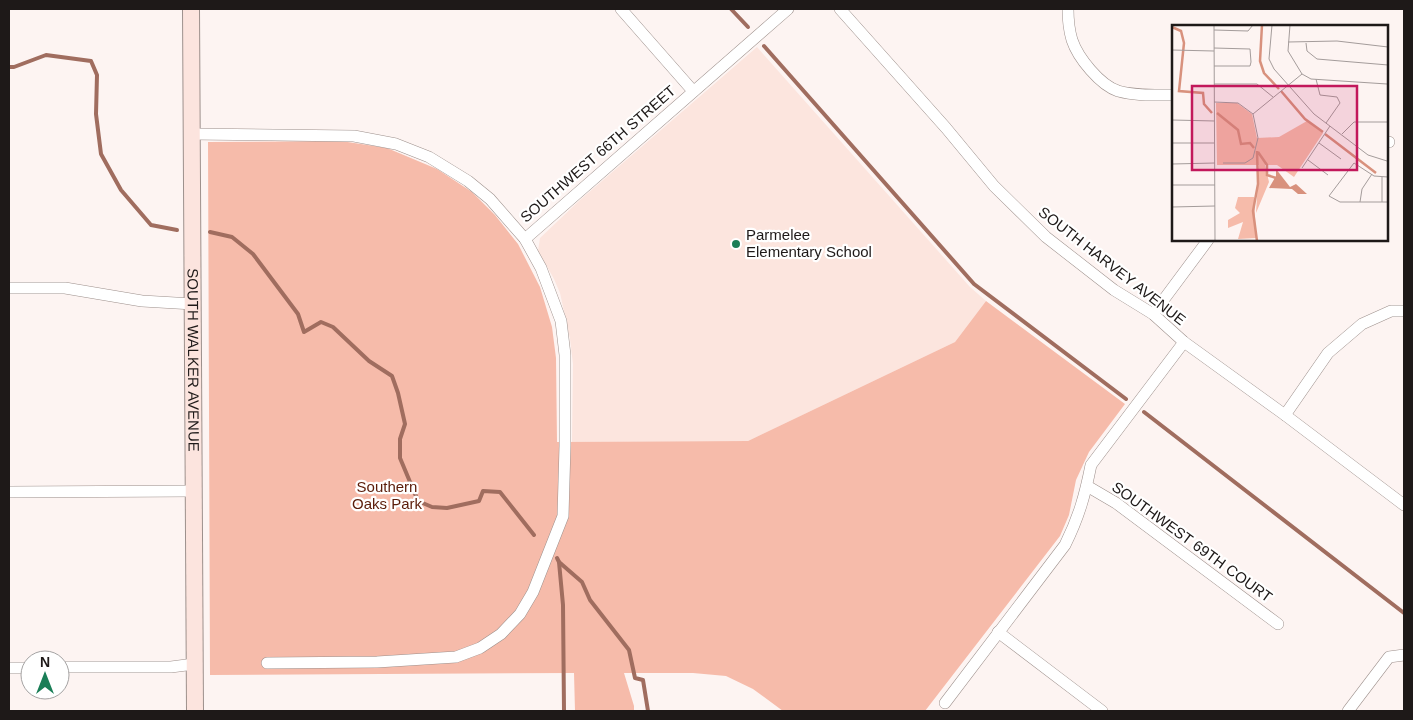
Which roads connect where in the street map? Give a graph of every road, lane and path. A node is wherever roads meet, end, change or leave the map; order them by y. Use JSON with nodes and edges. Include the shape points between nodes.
{"nodes":[{"id":1,"x":192,"y":9,"type":"edge"},
{"id":2,"x":621,"y":9,"type":"edge"},
{"id":3,"x":788,"y":9,"type":"edge"},
{"id":4,"x":840,"y":9,"type":"edge"},
{"id":5,"x":1068,"y":9,"type":"edge"},
{"id":6,"x":693,"y":91,"type":"junction"},
{"id":7,"x":1172,"y":95,"type":"edge"},
{"id":8,"x":192,"y":134,"type":"junction"},
{"id":9,"x":525,"y":239,"type":"junction"},
{"id":10,"x":1207,"y":241,"type":"edge"},
{"id":11,"x":9,"y":288,"type":"edge"},
{"id":12,"x":193,"y":304,"type":"junction"},
{"id":13,"x":1404,"y":311,"type":"edge"},
{"id":14,"x":1153,"y":314,"type":"junction"},
{"id":15,"x":1184,"y":342,"type":"junction"},
{"id":16,"x":1285,"y":415,"type":"junction"},
{"id":17,"x":1087,"y":486,"type":"junction"},
{"id":18,"x":194,"y":491,"type":"junction"},
{"id":19,"x":9,"y":492,"type":"edge"},
{"id":20,"x":1404,"y":506,"type":"edge"},
{"id":21,"x":1278,"y":624,"type":"dead end"},
{"id":22,"x":998,"y":632,"type":"junction"},
{"id":23,"x":1404,"y":655,"type":"edge"},
{"id":24,"x":267,"y":663,"type":"dead end"},
{"id":25,"x":194,"y":664,"type":"junction"},
{"id":26,"x":70,"y":667,"type":"edge"},
{"id":27,"x":945,"y":703,"type":"dead end"},
{"id":28,"x":194,"y":711,"type":"edge"},
{"id":29,"x":1102,"y":711,"type":"edge"},
{"id":30,"x":1348,"y":711,"type":"edge"}],
"edges":[{"from":1,"to":8,"type":"main road","name":"SOUTH WALKER AVENUE"},
{"from":2,"to":6,"type":"street"},
{"from":3,"to":6,"type":"street","name":"SOUTHWEST 66TH STREET"},
{"from":4,"to":14,"type":"street","name":"SOUTH HARVEY AVENUE","via":[[994,186],[1046,236],[1114,290]]},
{"from":5,"to":7,"type":"street","via":[[1072,40],[1081,58],[1098,78],[1117,90],[1142,95]]},
{"from":6,"to":9,"type":"street","name":"SOUTHWEST 66TH STREET"},
{"from":8,"to":9,"type":"street","name":"SOUTHWEST 66TH STREET","via":[[354,136],[396,144],[429,157],[468,181],[490,199]]},
{"from":8,"to":12,"type":"main road","name":"SOUTH WALKER AVENUE"},
{"from":9,"to":24,"type":"street","via":[[541,268],[561,322],[566,355],[565,446],[563,516],[533,592],[520,614],[487,644],[456,658]]},
{"from":10,"to":14,"type":"street"},
{"from":11,"to":12,"type":"street","via":[[66,288],[142,301]]},
{"from":12,"to":18,"type":"main road","name":"SOUTH WALKER AVENUE"},
{"from":13,"to":16,"type":"street","via":[[1391,311],[1362,324],[1328,353]]},
{"from":14,"to":15,"type":"street","name":"SOUTH HARVEY AVENUE"},
{"from":15,"to":16,"type":"street","name":"SOUTH HARVEY AVENUE"},
{"from":15,"to":17,"type":"street","via":[[1091,464]]},
{"from":16,"to":20,"type":"street","name":"SOUTH HARVEY AVENUE"},
{"from":17,"to":21,"type":"street","name":"SOUTHWEST 69TH COURT","via":[[1116,503]]},
{"from":17,"to":22,"type":"street","via":[[1077,520],[1065,545]]},
{"from":18,"to":19,"type":"street"},
{"from":18,"to":25,"type":"main road","name":"SOUTH WALKER AVENUE"},
{"from":22,"to":27,"type":"street"},
{"from":22,"to":29,"type":"street"},
{"from":23,"to":30,"type":"street","via":[[1389,658]]},
{"from":25,"to":26,"type":"street"},
{"from":25,"to":28,"type":"main road","name":"SOUTH WALKER AVENUE"}]}
